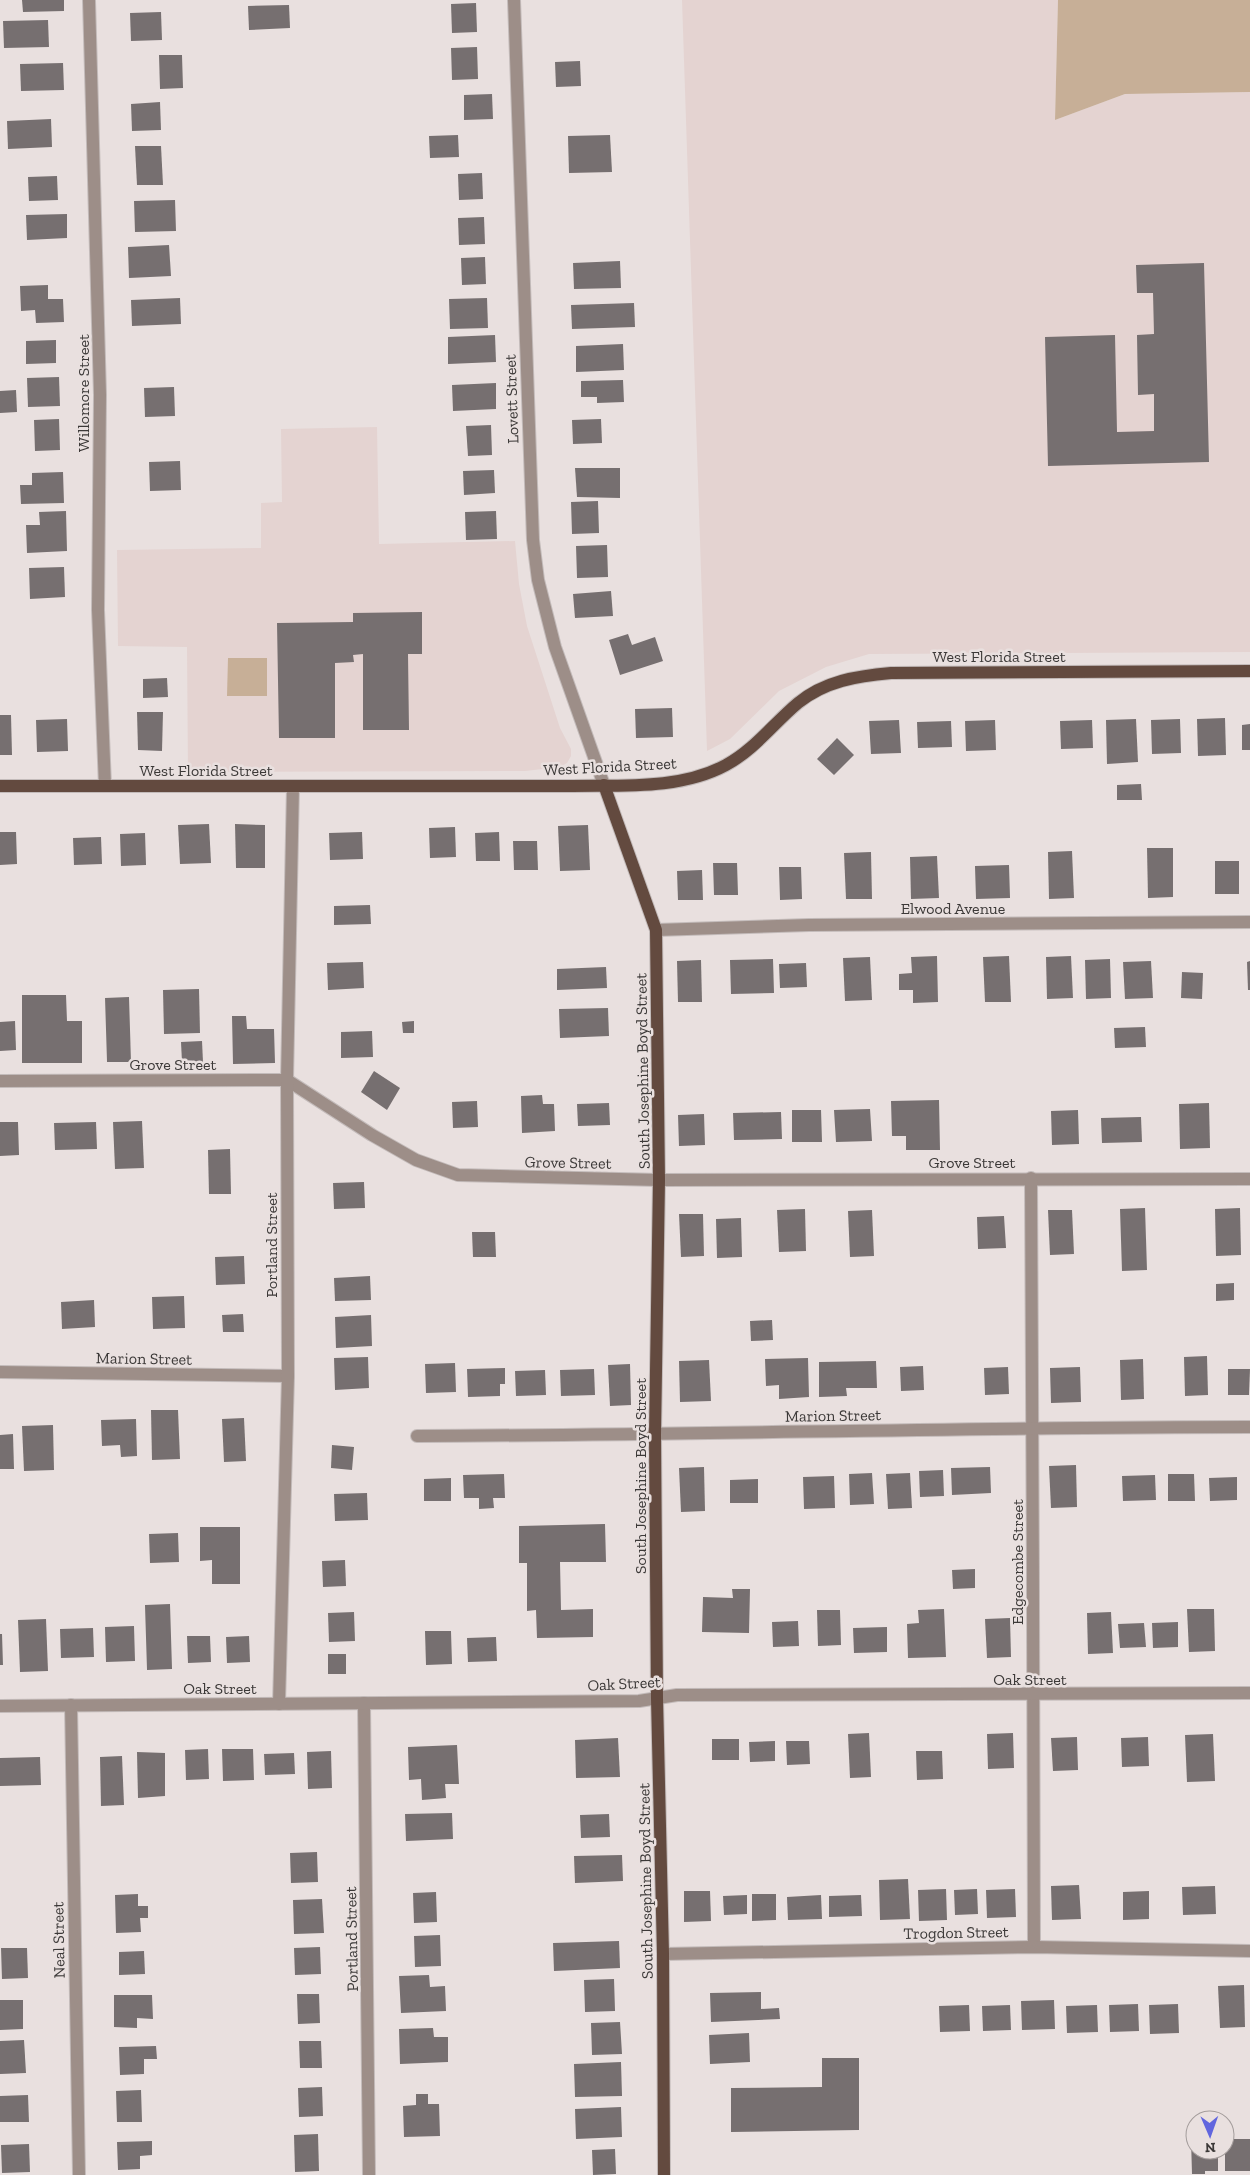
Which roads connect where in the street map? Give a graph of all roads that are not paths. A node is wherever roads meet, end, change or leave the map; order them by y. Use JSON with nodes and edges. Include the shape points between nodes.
{"nodes":[{"id":1,"x":89,"y":0,"type":"edge"},
{"id":2,"x":514,"y":0,"type":"edge"},
{"id":3,"x":1250,"y":671,"type":"edge"},
{"id":4,"x":604,"y":785,"type":"junction"},
{"id":5,"x":0,"y":786,"type":"edge"},
{"id":6,"x":105,"y":786,"type":"junction"},
{"id":7,"x":293,"y":786,"type":"junction"},
{"id":8,"x":1250,"y":922,"type":"edge"},
{"id":9,"x":656,"y":930,"type":"junction"},
{"id":10,"x":287,"y":1080,"type":"junction"},
{"id":11,"x":0,"y":1081,"type":"edge"},
{"id":12,"x":1031,"y":1178,"type":"junction"},
{"id":13,"x":1250,"y":1179,"type":"edge"},
{"id":14,"x":659,"y":1180,"type":"junction"},
{"id":15,"x":0,"y":1372,"type":"edge"},
{"id":16,"x":288,"y":1376,"type":"junction"},
{"id":17,"x":1034,"y":1427,"type":"junction"},
{"id":18,"x":1250,"y":1427,"type":"edge"},
{"id":19,"x":655,"y":1435,"type":"junction"},
{"id":20,"x":417,"y":1436,"type":"dead end"},
{"id":21,"x":1250,"y":1693,"type":"edge"},
{"id":22,"x":1032,"y":1695,"type":"junction"},
{"id":23,"x":657,"y":1698,"type":"junction"},
{"id":24,"x":364,"y":1703,"type":"junction"},
{"id":25,"x":279,"y":1704,"type":"junction"},
{"id":26,"x":71,"y":1705,"type":"junction"},
{"id":27,"x":0,"y":1706,"type":"edge"},
{"id":28,"x":1034,"y":1947,"type":"junction"},
{"id":29,"x":1250,"y":1951,"type":"edge"},
{"id":30,"x":663,"y":1954,"type":"junction"},
{"id":31,"x":79,"y":2175,"type":"edge"},
{"id":32,"x":369,"y":2175,"type":"edge"},
{"id":33,"x":664,"y":2175,"type":"edge"}],
"edges":[{"from":1,"to":6,"type":"street","name":"Willomore Street","via":[[100,395],[98,602]]},
{"from":2,"to":4,"type":"street","name":"Lovett Street","via":[[533,540],[538,580],[553,639]]},
{"from":3,"to":4,"type":"main road","name":"West Florida Street","via":[[891,673],[850,678],[831,684],[799,703],[753,746],[726,765],[670,782]]},
{"from":4,"to":7,"type":"main road","name":"West Florida Street"},
{"from":4,"to":9,"type":"main road","name":"South Josephine Boyd Street"},
{"from":5,"to":6,"type":"main road","name":"West Florida Street"},
{"from":6,"to":7,"type":"main road","name":"West Florida Street"},
{"from":7,"to":10,"type":"street","name":"Portland Street"},
{"from":8,"to":9,"type":"street","name":"Elwood Avenue","via":[[809,924]]},
{"from":9,"to":14,"type":"main road","name":"South Josephine Boyd Street"},
{"from":10,"to":11,"type":"street","name":"Grove Street"},
{"from":10,"to":14,"type":"street","name":"Grove Street","via":[[416,1160],[458,1175]]},
{"from":10,"to":16,"type":"street","name":"Portland Street"},
{"from":12,"to":13,"type":"street","name":"Grove Street"},
{"from":12,"to":14,"type":"street","name":"Grove Street"},
{"from":12,"to":17,"type":"street","name":"Edgecombe Street"},
{"from":14,"to":19,"type":"main road","name":"South Josephine Boyd Street"},
{"from":15,"to":16,"type":"street","name":"Marion Street"},
{"from":16,"to":25,"type":"street","name":"Portland Street"},
{"from":17,"to":18,"type":"street","name":"Marion Street"},
{"from":17,"to":19,"type":"street","name":"Marion Street"},
{"from":17,"to":22,"type":"street","name":"Edgecombe Street"},
{"from":19,"to":20,"type":"street","name":"Marion Street"},
{"from":19,"to":23,"type":"main road","name":"South Josephine Boyd Street"},
{"from":21,"to":22,"type":"street","name":"Oak Street"},
{"from":22,"to":23,"type":"street","name":"Oak Street","via":[[677,1695]]},
{"from":22,"to":28,"type":"street","name":"Edgecombe Street"},
{"from":23,"to":24,"type":"street","name":"Oak Street","via":[[639,1701]]},
{"from":23,"to":30,"type":"main road","name":"South Josephine Boyd Street"},
{"from":24,"to":25,"type":"street","name":"Oak Street"},
{"from":24,"to":32,"type":"street","name":"Portland Street"},
{"from":25,"to":26,"type":"street","name":"Oak Street"},
{"from":26,"to":27,"type":"street","name":"Oak Street"},
{"from":26,"to":31,"type":"street","name":"Neal Street"},
{"from":28,"to":29,"type":"street","name":"Trogdon Street"},
{"from":28,"to":30,"type":"street","name":"Trogdon Street"},
{"from":30,"to":33,"type":"main road","name":"South Josephine Boyd Street"}]}
